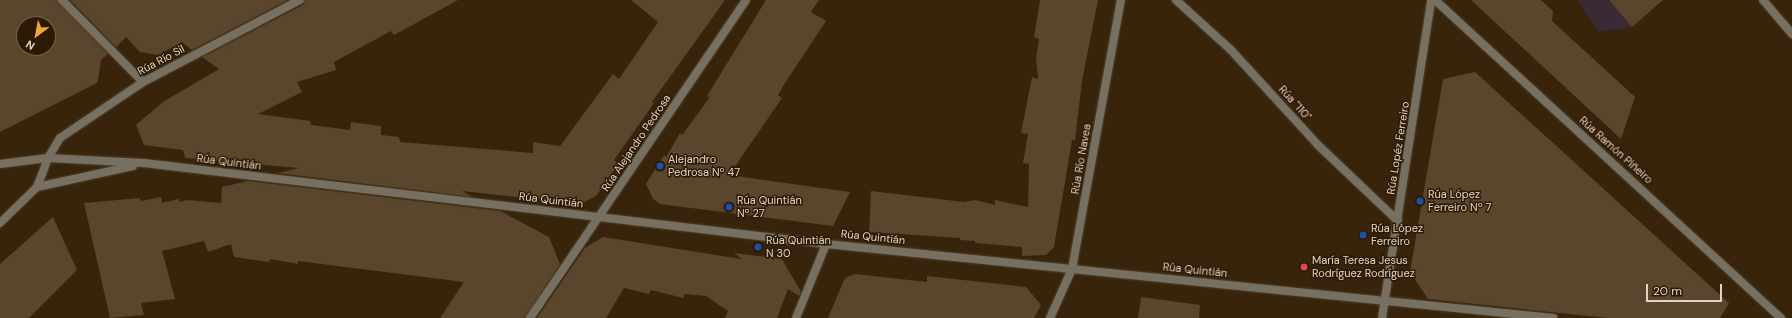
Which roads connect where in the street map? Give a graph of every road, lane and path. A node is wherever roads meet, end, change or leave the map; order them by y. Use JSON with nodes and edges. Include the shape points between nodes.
{"nodes":[{"id":1,"x":62,"y":0,"type":"edge"},
{"id":2,"x":300,"y":0,"type":"edge"},
{"id":3,"x":746,"y":0,"type":"edge"},
{"id":4,"x":1121,"y":0,"type":"edge"},
{"id":5,"x":1176,"y":0,"type":"edge"},
{"id":6,"x":1431,"y":0,"type":"edge"},
{"id":7,"x":1434,"y":0,"type":"edge"},
{"id":8,"x":1762,"y":0,"type":"edge"},
{"id":9,"x":1792,"y":34,"type":"edge"},
{"id":10,"x":143,"y":82,"type":"junction"},
{"id":11,"x":48,"y":158,"type":"junction"},
{"id":12,"x":144,"y":163,"type":"junction"},
{"id":13,"x":0,"y":164,"type":"edge"},
{"id":14,"x":37,"y":188,"type":"junction"},
{"id":15,"x":599,"y":217,"type":"junction"},
{"id":16,"x":1398,"y":221,"type":"junction"},
{"id":17,"x":0,"y":223,"type":"edge"},
{"id":18,"x":826,"y":244,"type":"junction"},
{"id":19,"x":1072,"y":269,"type":"junction"},
{"id":20,"x":1385,"y":300,"type":"junction"},
{"id":21,"x":530,"y":318,"type":"edge"},
{"id":22,"x":796,"y":318,"type":"edge"},
{"id":23,"x":1050,"y":318,"type":"edge"},
{"id":24,"x":1382,"y":318,"type":"edge"},
{"id":25,"x":1553,"y":318,"type":"edge"},
{"id":26,"x":1781,"y":318,"type":"edge"}],
"edges":[{"from":1,"to":10,"type":"street"},
{"from":2,"to":10,"type":"street","name":"Rúa Río Sil"},
{"from":3,"to":15,"type":"street","name":"Rúa Alejandro Pedrosa"},
{"from":4,"to":19,"type":"street","name":"Rúa Río Navea"},
{"from":5,"to":16,"type":"street","name":"Rúa \"110\"","via":[[1231,50],[1319,146]]},
{"from":6,"to":16,"type":"street","name":"Rúa Lopéz Ferreiro"},
{"from":7,"to":26,"type":"street","name":"Rúa Ramón Piñeiro"},
{"from":8,"to":9,"type":"street"},
{"from":10,"to":11,"type":"street","name":"Rúa Río Sil","via":[[60,138]]},
{"from":11,"to":12,"type":"street","name":"Rúa Quintián"},
{"from":11,"to":13,"type":"street"},
{"from":11,"to":14,"type":"street","name":"Rúa Río Sil"},
{"from":12,"to":14,"type":"street","name":"Rúa Quintián"},
{"from":12,"to":15,"type":"street","name":"Rúa Quintián"},
{"from":14,"to":17,"type":"street"},
{"from":15,"to":18,"type":"street","name":"Rúa Quintián"},
{"from":15,"to":21,"type":"street","name":"Rúa Alejandro Pedrosa"},
{"from":16,"to":20,"type":"street","name":"Rúa Lopéz Ferreiro"},
{"from":18,"to":19,"type":"street","name":"Rúa Quintián"},
{"from":18,"to":22,"type":"street"},
{"from":19,"to":20,"type":"street","name":"Rúa Quintián"},
{"from":19,"to":23,"type":"street","name":"Rúa Río Navea"},
{"from":20,"to":24,"type":"street","name":"Rúa Lopéz Ferreiro"},
{"from":20,"to":25,"type":"street","name":"Rúa Quintián"}]}
